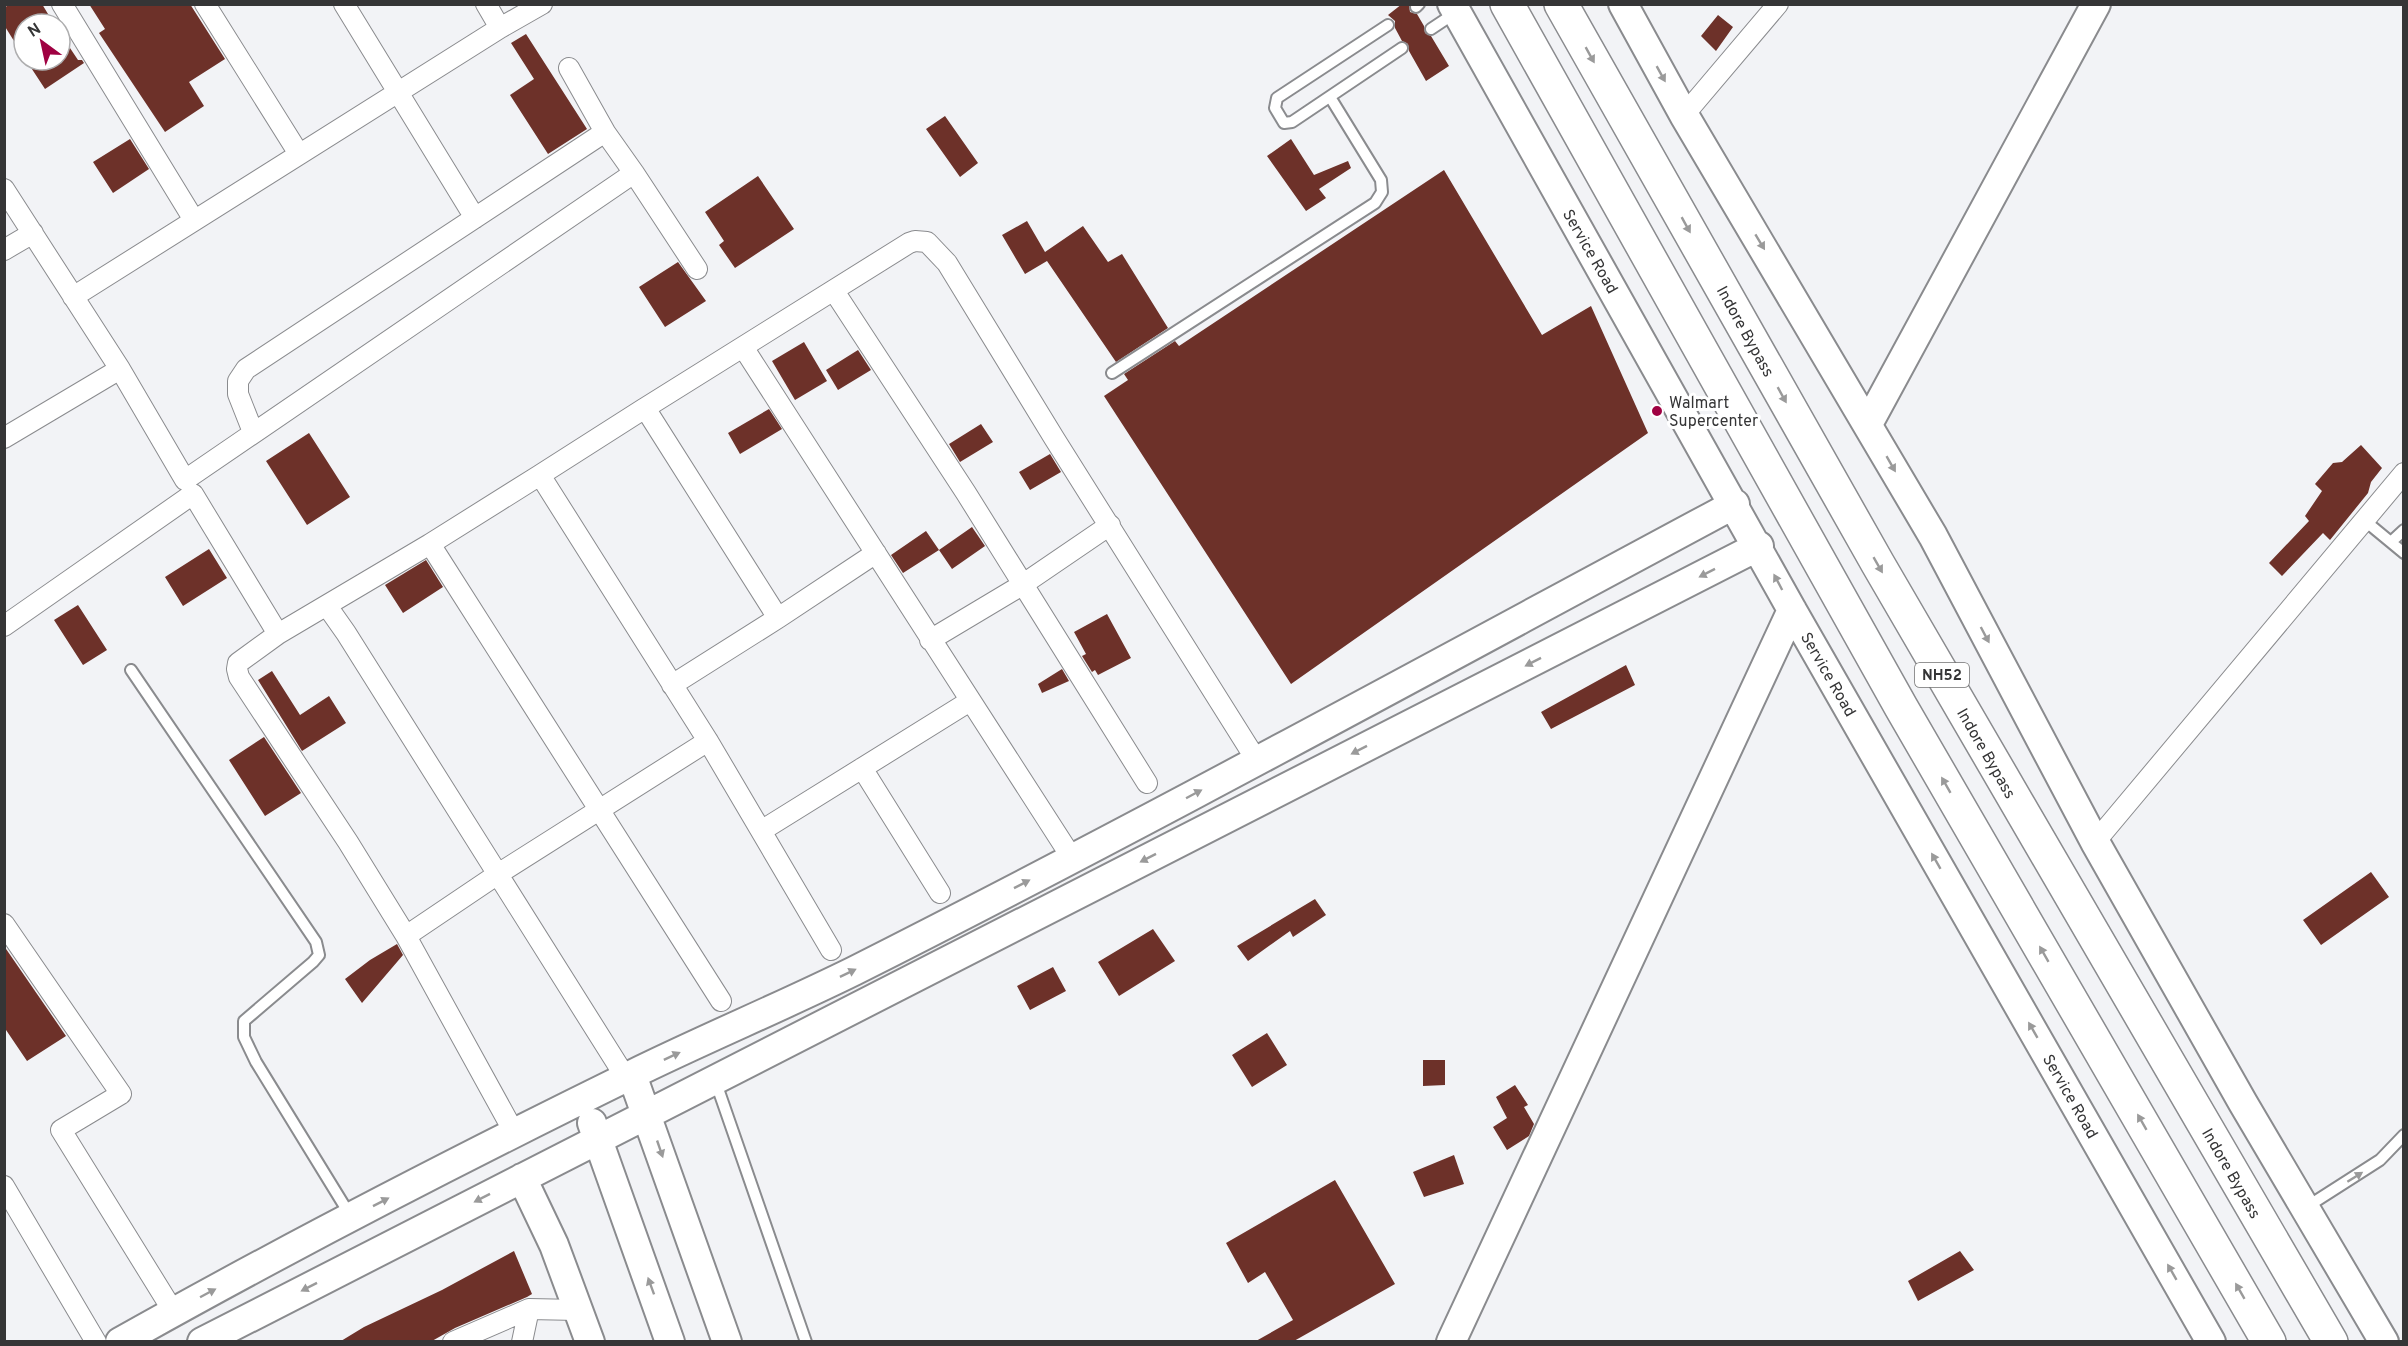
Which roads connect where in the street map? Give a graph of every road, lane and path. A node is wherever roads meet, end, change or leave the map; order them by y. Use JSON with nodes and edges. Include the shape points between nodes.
{"nodes":[{"id":1,"x":62,"y":4,"type":"edge"},
{"id":2,"x":205,"y":4,"type":"edge"},
{"id":3,"x":344,"y":4,"type":"edge"},
{"id":4,"x":486,"y":4,"type":"edge"},
{"id":5,"x":542,"y":4,"type":"edge"},
{"id":6,"x":1507,"y":4,"type":"edge"},
{"id":7,"x":1561,"y":4,"type":"edge"},
{"id":8,"x":1623,"y":4,"type":"edge"},
{"id":9,"x":1778,"y":4,"type":"edge"},
{"id":10,"x":2096,"y":4,"type":"edge"},
{"id":11,"x":1454,"y":8,"type":"edge"},
{"id":12,"x":1388,"y":26,"type":"dead end"},
{"id":13,"x":500,"y":28,"type":"junction"},
{"id":14,"x":1431,"y":29,"type":"dead end"},
{"id":15,"x":1402,"y":48,"type":"dead end"},
{"id":16,"x":569,"y":68,"type":"dead end"},
{"id":17,"x":398,"y":91,"type":"junction"},
{"id":18,"x":1330,"y":97,"type":"junction"},
{"id":19,"x":1684,"y":115,"type":"junction"},
{"id":20,"x":605,"y":132,"type":"junction"},
{"id":21,"x":299,"y":154,"type":"junction"},
{"id":22,"x":634,"y":173,"type":"junction"},
{"id":23,"x":4,"y":189,"type":"edge"},
{"id":24,"x":475,"y":218,"type":"junction"},
{"id":25,"x":194,"y":220,"type":"junction"},
{"id":26,"x":33,"y":233,"type":"junction"},
{"id":27,"x":4,"y":250,"type":"edge"},
{"id":28,"x":697,"y":269,"type":"dead end"},
{"id":29,"x":834,"y":291,"type":"junction"},
{"id":30,"x":72,"y":297,"type":"junction"},
{"id":31,"x":744,"y":347,"type":"junction"},
{"id":32,"x":120,"y":369,"type":"junction"},
{"id":33,"x":1112,"y":373,"type":"dead end"},
{"id":34,"x":645,"y":408,"type":"junction"},
{"id":35,"x":1868,"y":424,"type":"junction"},
{"id":36,"x":253,"y":432,"type":"junction"},
{"id":37,"x":4,"y":438,"type":"edge"},
{"id":38,"x":2403,"y":473,"type":"edge"},
{"id":39,"x":540,"y":475,"type":"junction"},
{"id":40,"x":189,"y":487,"type":"junction"},
{"id":41,"x":1735,"y":504,"type":"junction"},
{"id":42,"x":2364,"y":520,"type":"junction"},
{"id":43,"x":1110,"y":525,"type":"junction"},
{"id":44,"x":2403,"y":530,"type":"edge"},
{"id":45,"x":2391,"y":542,"type":"junction"},
{"id":46,"x":430,"y":544,"type":"junction"},
{"id":47,"x":1759,"y":546,"type":"junction"},
{"id":48,"x":876,"y":553,"type":"junction"},
{"id":49,"x":2403,"y":553,"type":"edge"},
{"id":50,"x":1022,"y":585,"type":"junction"},
{"id":51,"x":327,"y":606,"type":"junction"},
{"id":52,"x":1792,"y":610,"type":"junction"},
{"id":53,"x":778,"y":618,"type":"junction"},
{"id":54,"x":4,"y":626,"type":"edge"},
{"id":55,"x":278,"y":634,"type":"junction"},
{"id":56,"x":930,"y":640,"type":"junction"},
{"id":57,"x":131,"y":670,"type":"dead end"},
{"id":58,"x":672,"y":684,"type":"junction"},
{"id":59,"x":970,"y":701,"type":"junction"},
{"id":60,"x":708,"y":741,"type":"junction"},
{"id":61,"x":1257,"y":760,"type":"junction"},
{"id":62,"x":862,"y":768,"type":"junction"},
{"id":63,"x":1147,"y":783,"type":"dead end"},
{"id":64,"x":601,"y":810,"type":"junction"},
{"id":65,"x":761,"y":831,"type":"junction"},
{"id":66,"x":2095,"y":842,"type":"junction"},
{"id":67,"x":1072,"y":858,"type":"junction"},
{"id":68,"x":498,"y":874,"type":"junction"},
{"id":69,"x":940,"y":892,"type":"dead end"},
{"id":70,"x":4,"y":924,"type":"edge"},
{"id":71,"x":406,"y":936,"type":"junction"},
{"id":72,"x":831,"y":950,"type":"dead end"},
{"id":73,"x":721,"y":1001,"type":"dead end"},
{"id":74,"x":629,"y":1076,"type":"junction"},
{"id":75,"x":715,"y":1080,"type":"junction"},
{"id":76,"x":582,"y":1100,"type":"junction"},
{"id":77,"x":647,"y":1114,"type":"junction"},
{"id":78,"x":515,"y":1134,"type":"junction"},
{"id":79,"x":2403,"y":1135,"type":"edge"},
{"id":80,"x":598,"y":1139,"type":"junction"},
{"id":81,"x":522,"y":1178,"type":"junction"},
{"id":82,"x":4,"y":1186,"type":"edge"},
{"id":83,"x":2305,"y":1208,"type":"junction"},
{"id":84,"x":352,"y":1217,"type":"junction"},
{"id":85,"x":529,"y":1310,"type":"junction"},
{"id":86,"x":578,"y":1310,"type":"junction"},
{"id":87,"x":173,"y":1311,"type":"junction"},
{"id":88,"x":96,"y":1341,"type":"edge"},
{"id":89,"x":120,"y":1341,"type":"edge"},
{"id":90,"x":202,"y":1341,"type":"edge"},
{"id":91,"x":453,"y":1341,"type":"edge"},
{"id":92,"x":522,"y":1341,"type":"edge"},
{"id":93,"x":590,"y":1341,"type":"edge"},
{"id":94,"x":670,"y":1341,"type":"edge"},
{"id":95,"x":727,"y":1341,"type":"edge"},
{"id":96,"x":806,"y":1341,"type":"edge"},
{"id":97,"x":1451,"y":1341,"type":"edge"},
{"id":98,"x":2211,"y":1341,"type":"edge"},
{"id":99,"x":2269,"y":1341,"type":"edge"},
{"id":100,"x":2331,"y":1341,"type":"edge"},
{"id":101,"x":2384,"y":1341,"type":"edge"}],
"edges":[{"from":1,"to":25,"type":"street"},
{"from":2,"to":21,"type":"street"},
{"from":3,"to":17,"type":"street"},
{"from":4,"to":13,"type":"street"},
{"from":5,"to":13,"type":"street"},
{"from":99,"to":6,"type":"highway","number":"NH52","one_way":true,"via":[[1901,707]]},
{"from":7,"to":100,"type":"highway","name":"Indore Bypass","number":"NH52","one_way":true,"via":[[1895,595]]},
{"from":8,"to":19,"type":"street","one_way":true},
{"from":9,"to":19,"type":"street"},
{"from":10,"to":35,"type":"street"},
{"from":11,"to":14,"type":"lane"},
{"from":11,"to":41,"type":"street","name":"Service Road"},
{"from":12,"to":18,"type":"lane","via":[[1277,98],[1275,108],[1287,124]]},
{"from":13,"to":17,"type":"street"},
{"from":15,"to":18,"type":"lane"},
{"from":16,"to":20,"type":"street"},
{"from":17,"to":21,"type":"street"},
{"from":17,"to":24,"type":"street"},
{"from":18,"to":33,"type":"lane","via":[[1381,180],[1382,192],[1375,203]]},
{"from":19,"to":35,"type":"street","one_way":true},
{"from":20,"to":22,"type":"street"},
{"from":20,"to":24,"type":"street"},
{"from":21,"to":25,"type":"street"},
{"from":22,"to":28,"type":"street"},
{"from":22,"to":36,"type":"street"},
{"from":23,"to":26,"type":"street"},
{"from":24,"to":36,"type":"street","via":[[246,369],[238,381],[238,394]]},
{"from":25,"to":30,"type":"street"},
{"from":26,"to":27,"type":"street"},
{"from":26,"to":30,"type":"street"},
{"from":29,"to":31,"type":"street"},
{"from":29,"to":43,"type":"street","via":[[909,243],[927,242],[947,263]]},
{"from":29,"to":50,"type":"street"},
{"from":30,"to":32,"type":"street"},
{"from":31,"to":34,"type":"street"},
{"from":31,"to":48,"type":"street"},
{"from":32,"to":37,"type":"street"},
{"from":32,"to":40,"type":"street"},
{"from":34,"to":39,"type":"street"},
{"from":34,"to":53,"type":"street"},
{"from":35,"to":66,"type":"street","one_way":true,"via":[[1933,536]]},
{"from":36,"to":40,"type":"street"},
{"from":38,"to":42,"type":"street"},
{"from":39,"to":46,"type":"street"},
{"from":39,"to":58,"type":"street"},
{"from":40,"to":54,"type":"street"},
{"from":40,"to":55,"type":"street"},
{"from":41,"to":47,"type":"street","name":"Service Road"},
{"from":41,"to":61,"type":"street"},
{"from":42,"to":45,"type":"lane"},
{"from":42,"to":66,"type":"street"},
{"from":43,"to":50,"type":"street"},
{"from":43,"to":61,"type":"street"},
{"from":44,"to":45,"type":"lane"},
{"from":45,"to":49,"type":"lane"},
{"from":46,"to":51,"type":"street"},
{"from":46,"to":64,"type":"street"},
{"from":52,"to":47,"type":"street","name":"Service Road","one_way":true},
{"from":47,"to":75,"type":"street","one_way":true},
{"from":48,"to":53,"type":"street"},
{"from":48,"to":56,"type":"street"},
{"from":50,"to":56,"type":"street"},
{"from":50,"to":63,"type":"street"},
{"from":51,"to":55,"type":"street"},
{"from":51,"to":68,"type":"street"},
{"from":52,"to":97,"type":"street"},
{"from":98,"to":52,"type":"street","name":"Service Road","one_way":true},
{"from":53,"to":58,"type":"street"},
{"from":55,"to":71,"type":"street","via":[[238,663],[239,677]]},
{"from":56,"to":59,"type":"street"},
{"from":57,"to":84,"type":"lane","via":[[316,942],[319,955],[244,1021],[244,1037]]},
{"from":58,"to":60,"type":"street"},
{"from":59,"to":62,"type":"street"},
{"from":59,"to":67,"type":"street"},
{"from":60,"to":64,"type":"street"},
{"from":60,"to":65,"type":"street"},
{"from":67,"to":61,"type":"street","one_way":true},
{"from":62,"to":65,"type":"street"},
{"from":62,"to":69,"type":"street"},
{"from":64,"to":68,"type":"street"},
{"from":64,"to":73,"type":"street"},
{"from":65,"to":72,"type":"street"},
{"from":66,"to":83,"type":"street"},
{"from":74,"to":67,"type":"street","one_way":true,"via":[[850,973]]},
{"from":68,"to":71,"type":"street"},
{"from":68,"to":74,"type":"street"},
{"from":70,"to":87,"type":"street","via":[[121,1094],[61,1130]]},
{"from":71,"to":78,"type":"street"},
{"from":74,"to":76,"type":"street"},
{"from":74,"to":77,"type":"street"},
{"from":75,"to":77,"type":"street"},
{"from":75,"to":96,"type":"lane"},
{"from":76,"to":78,"type":"street"},
{"from":76,"to":80,"type":"street"},
{"from":77,"to":80,"type":"street"},
{"from":77,"to":95,"type":"street","one_way":true},
{"from":84,"to":78,"type":"street","one_way":true},
{"from":83,"to":79,"type":"lane","one_way":true,"via":[[2380,1160]]},
{"from":80,"to":81,"type":"street"},
{"from":94,"to":80,"type":"street","one_way":true},
{"from":81,"to":86,"type":"street","via":[[554,1245]]},
{"from":81,"to":90,"type":"street","one_way":true},
{"from":82,"to":88,"type":"street"},
{"from":83,"to":101,"type":"street"},
{"from":87,"to":84,"type":"street","one_way":true},
{"from":85,"to":86,"type":"street"},
{"from":85,"to":91,"type":"street"},
{"from":85,"to":92,"type":"street"},
{"from":86,"to":93,"type":"street"},
{"from":87,"to":89,"type":"street"}]}
